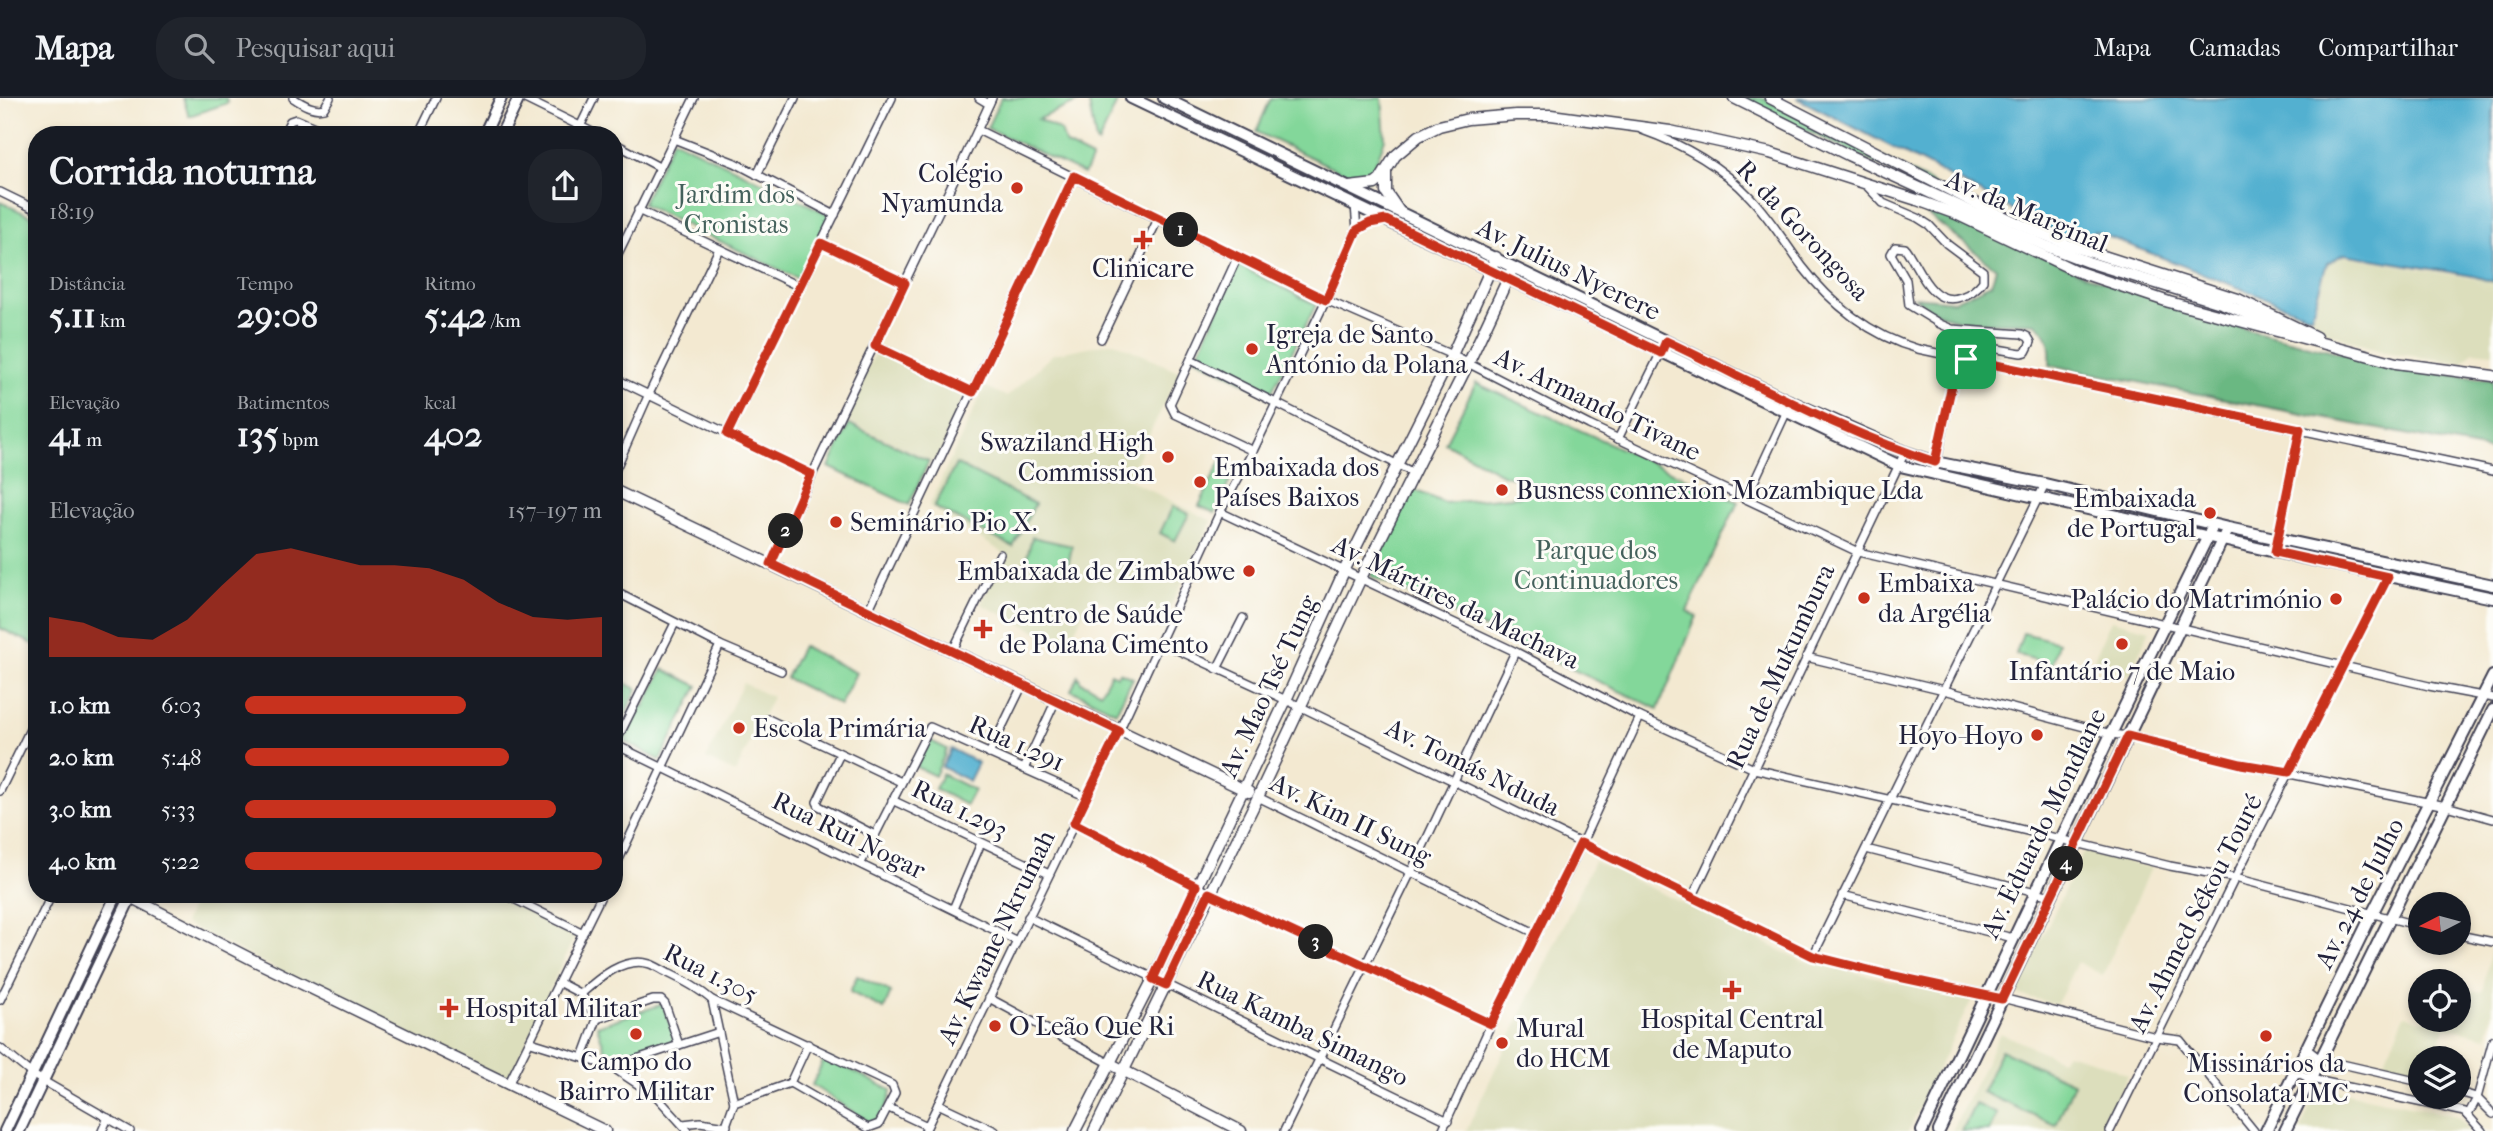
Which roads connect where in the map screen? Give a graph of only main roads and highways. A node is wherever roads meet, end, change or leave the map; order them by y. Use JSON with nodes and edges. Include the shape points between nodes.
{"nodes":[{"id":1,"x":501,"y":98,"type":"edge"},
{"id":2,"x":521,"y":98,"type":"edge"},
{"id":3,"x":1131,"y":98,"type":"edge"},
{"id":4,"x":1164,"y":98,"type":"edge"},
{"id":5,"x":1734,"y":98,"type":"edge"},
{"id":6,"x":1770,"y":98,"type":"edge"},
{"id":7,"x":488,"y":126,"type":"edge"},
{"id":8,"x":506,"y":126,"type":"edge"},
{"id":9,"x":1228,"y":129,"type":"junction"},
{"id":10,"x":1222,"y":141,"type":"junction"},
{"id":11,"x":1386,"y":171,"type":"junction"},
{"id":12,"x":1891,"y":175,"type":"junction"},
{"id":13,"x":1327,"y":177,"type":"junction"},
{"id":14,"x":1349,"y":187,"type":"junction"},
{"id":15,"x":1322,"y":189,"type":"junction"},
{"id":16,"x":1889,"y":191,"type":"junction"},
{"id":17,"x":1399,"y":211,"type":"junction"},
{"id":18,"x":1414,"y":218,"type":"junction"},
{"id":19,"x":1407,"y":231,"type":"junction"},
{"id":20,"x":1496,"y":257,"type":"junction"},
{"id":21,"x":1513,"y":266,"type":"junction"},
{"id":22,"x":1490,"y":270,"type":"junction"},
{"id":23,"x":1508,"y":279,"type":"junction"},
{"id":24,"x":2201,"y":286,"type":"junction"},
{"id":25,"x":2184,"y":291,"type":"junction"},
{"id":26,"x":2154,"y":298,"type":"junction"},
{"id":27,"x":2312,"y":341,"type":"junction"},
{"id":28,"x":2332,"y":346,"type":"junction"},
{"id":29,"x":2493,"y":376,"type":"edge"},
{"id":30,"x":623,"y":494,"type":"edge"},
{"id":31,"x":2214,"y":524,"type":"junction"},
{"id":32,"x":2228,"y":528,"type":"junction"},
{"id":33,"x":2209,"y":536,"type":"junction"},
{"id":34,"x":2223,"y":540,"type":"junction"},
{"id":35,"x":2493,"y":585,"type":"edge"},
{"id":36,"x":2493,"y":598,"type":"edge"},
{"id":37,"x":2493,"y":676,"type":"edge"},
{"id":38,"x":2488,"y":697,"type":"edge"},
{"id":39,"x":2493,"y":710,"type":"edge"},
{"id":40,"x":1243,"y":790,"type":"junction"},
{"id":41,"x":1258,"y":797,"type":"junction"},
{"id":42,"x":113,"y":903,"type":"edge"},
{"id":43,"x":128,"y":903,"type":"edge"},
{"id":44,"x":144,"y":903,"type":"edge"},
{"id":45,"x":1109,"y":1063,"type":"junction"},
{"id":46,"x":1125,"y":1071,"type":"junction"},
{"id":47,"x":5,"y":1131,"type":"edge"},
{"id":48,"x":19,"y":1131,"type":"edge"},
{"id":49,"x":604,"y":1131,"type":"edge"},
{"id":50,"x":1075,"y":1131,"type":"edge"},
{"id":51,"x":1094,"y":1131,"type":"edge"},
{"id":52,"x":1241,"y":1131,"type":"edge"},
{"id":53,"x":1922,"y":1131,"type":"edge"},
{"id":54,"x":1939,"y":1131,"type":"edge"},
{"id":55,"x":2266,"y":1131,"type":"edge"},
{"id":56,"x":2286,"y":1131,"type":"edge"}],
"edges":[{"from":1,"to":7,"type":"main road"},
{"from":2,"to":8,"type":"main road"},
{"from":3,"to":10,"type":"main road","name":"Av. Julius Nyerere"},
{"from":4,"to":9,"type":"main road","name":"Av. Julius Nyerere"},
{"from":5,"to":12,"type":"main road","name":"Av. da Marginal"},
{"from":6,"to":24,"type":"main road","name":"Av. da Marginal","via":[[2050,237]]},
{"from":9,"to":10,"type":"main road"},
{"from":9,"to":13,"type":"main road","name":"Av. Julius Nyerere"},
{"from":10,"to":15,"type":"main road","name":"Av. Julius Nyerere"},
{"from":11,"to":14,"type":"main road","via":[[1375,184]]},
{"from":11,"to":16,"type":"main road","name":"Av. da Marginal","via":[[1407,143],[1448,123],[1551,115],[1720,140]]},
{"from":11,"to":17,"type":"main road","via":[[1386,192]]},
{"from":12,"to":16,"type":"main road"},
{"from":12,"to":25,"type":"main road","name":"Av. da Marginal","via":[[2067,255]]},
{"from":13,"to":14,"type":"main road","name":"Av. Julius Nyerere"},
{"from":13,"to":15,"type":"main road"},
{"from":14,"to":17,"type":"main road","name":"Av. Julius Nyerere"},
{"from":15,"to":19,"type":"main road","name":"Av. Julius Nyerere"},
{"from":16,"to":26,"type":"main road","name":"Av. da Marginal","via":[[1956,214],[2076,271]]},
{"from":17,"to":18,"type":"main road","name":"Av. Julius Nyerere"},
{"from":18,"to":19,"type":"main road"},
{"from":18,"to":20,"type":"main road","name":"Av. Julius Nyerere"},
{"from":19,"to":22,"type":"main road","name":"Av. Julius Nyerere"},
{"from":20,"to":21,"type":"main road","name":"Av. Julius Nyerere"},
{"from":20,"to":22,"type":"main road","name":"Av. Mao Tsé Tung"},
{"from":21,"to":23,"type":"main road","name":"Av. Mao Tsé Tung"},
{"from":21,"to":31,"type":"main road","name":"Av. Julius Nyerere","via":[[1787,400],[1905,452]]},
{"from":22,"to":23,"type":"main road","name":"Av. Julius Nyerere"},
{"from":22,"to":40,"type":"main road","name":"Av. Mao Tsé Tung"},
{"from":23,"to":33,"type":"main road","name":"Av. Julius Nyerere","via":[[1900,466]]},
{"from":23,"to":41,"type":"main road","name":"Av. Mao Tsé Tung"},
{"from":24,"to":25,"type":"main road"},
{"from":24,"to":28,"type":"main road","name":"Av. da Marginal","via":[[2238,299]]},
{"from":25,"to":26,"type":"main road"},
{"from":25,"to":27,"type":"main road","name":"Av. da Marginal"},
{"from":26,"to":27,"type":"main road","name":"Av. da Marginal"},
{"from":27,"to":28,"type":"main road","name":"Av. da Marginal"},
{"from":28,"to":29,"type":"main road","name":"Av. da Marginal","via":[[2416,367]]},
{"from":30,"to":40,"type":"main road","name":"Av. Kim II Sung"},
{"from":31,"to":32,"type":"main road","name":"Av. Julius Nyerere"},
{"from":31,"to":33,"type":"main road","name":"Av. Eduardo Mondlane"},
{"from":32,"to":34,"type":"main road","name":"Av. Eduardo Mondlane"},
{"from":32,"to":35,"type":"main road","name":"Av. Julius Nyerere"},
{"from":33,"to":34,"type":"main road","name":"Av. Julius Nyerere"},
{"from":33,"to":53,"type":"main road","name":"Av. Eduardo Mondlane"},
{"from":34,"to":36,"type":"main road","name":"Av. Julius Nyerere"},
{"from":34,"to":54,"type":"main road","name":"Av. Eduardo Mondlane"},
{"from":37,"to":38,"type":"main road","name":"Av. 24 de Julho"},
{"from":38,"to":55,"type":"main road","name":"Av. 24 de Julho","via":[[2372,914]]},
{"from":39,"to":56,"type":"main road","name":"Av. 24 de Julho","via":[[2325,1060]]},
{"from":40,"to":41,"type":"main road","name":"Av. Kim II Sung"},
{"from":40,"to":45,"type":"main road","name":"Av. Mao Tsé Tung"},
{"from":41,"to":46,"type":"main road","name":"Av. Mao Tsé Tung"},
{"from":42,"to":47,"type":"main road"},
{"from":43,"to":48,"type":"main road"},
{"from":44,"to":49,"type":"main road","via":[[259,964]]},
{"from":45,"to":46,"type":"main road"},
{"from":45,"to":50,"type":"main road","name":"Av. Mao Tsé Tung"},
{"from":46,"to":51,"type":"main road","name":"Av. Mao Tsé Tung"},
{"from":46,"to":52,"type":"main road"}]}
